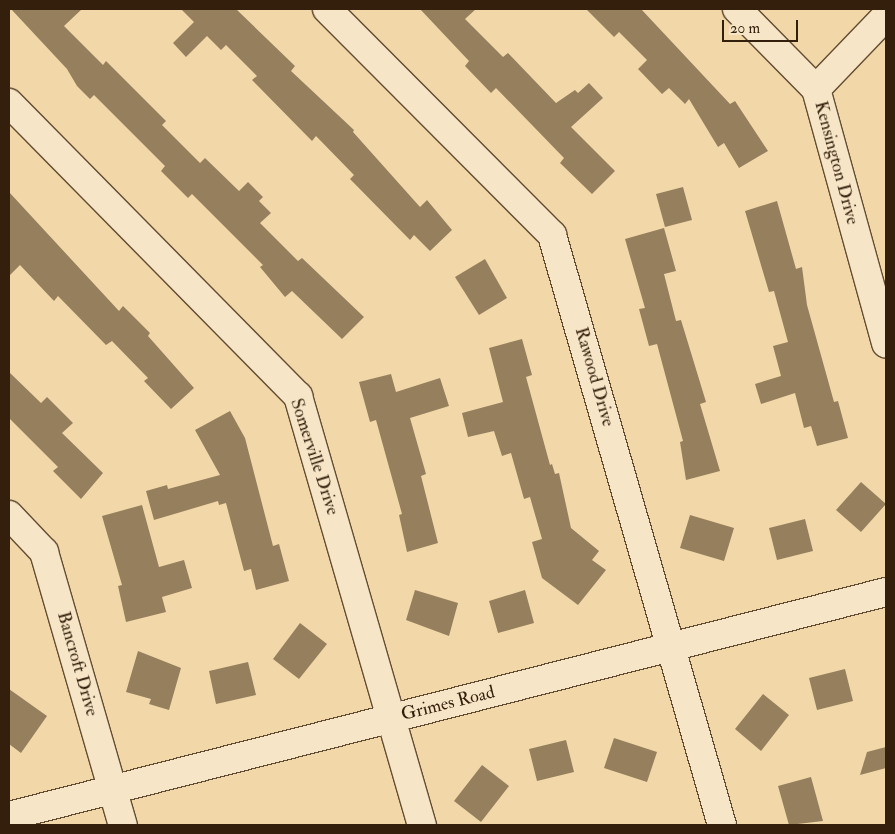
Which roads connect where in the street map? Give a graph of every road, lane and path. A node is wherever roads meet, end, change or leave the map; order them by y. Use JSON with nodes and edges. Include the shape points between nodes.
{"nodes":[{"id":1,"x":327,"y":9,"type":"edge"},
{"id":2,"x":737,"y":9,"type":"edge"},
{"id":3,"x":886,"y":16,"type":"edge"},
{"id":4,"x":816,"y":89,"type":"junction"},
{"id":5,"x":9,"y":104,"type":"edge"},
{"id":6,"x":886,"y":344,"type":"edge"},
{"id":7,"x":9,"y":515,"type":"edge"},
{"id":8,"x":886,"y":592,"type":"edge"},
{"id":9,"x":672,"y":647,"type":"junction"},
{"id":10,"x":392,"y":719,"type":"junction"},
{"id":11,"x":112,"y":788,"type":"junction"},
{"id":12,"x":9,"y":816,"type":"edge"},
{"id":13,"x":123,"y":825,"type":"edge"},
{"id":14,"x":422,"y":825,"type":"edge"},
{"id":15,"x":722,"y":825,"type":"edge"}],
"edges":[{"from":1,"to":9,"type":"street","name":"Rawood Drive","via":[[552,235]]},
{"from":2,"to":4,"type":"street","name":"Kensington Drive"},
{"from":3,"to":4,"type":"street"},
{"from":4,"to":6,"type":"street","name":"Kensington Drive"},
{"from":5,"to":10,"type":"street","name":"Somerville Drive","via":[[298,396]]},
{"from":7,"to":11,"type":"street","name":"Bancroft Drive","via":[[44,552]]},
{"from":8,"to":9,"type":"street","name":"Grimes Road"},
{"from":9,"to":10,"type":"street","name":"Grimes Road"},
{"from":9,"to":15,"type":"street","name":"Rawood Drive"},
{"from":10,"to":11,"type":"street","name":"Grimes Road"},
{"from":10,"to":14,"type":"street","name":"Somerville Drive"},
{"from":11,"to":12,"type":"street","name":"Grimes Road"},
{"from":11,"to":13,"type":"street","name":"Bancroft Drive"}]}
